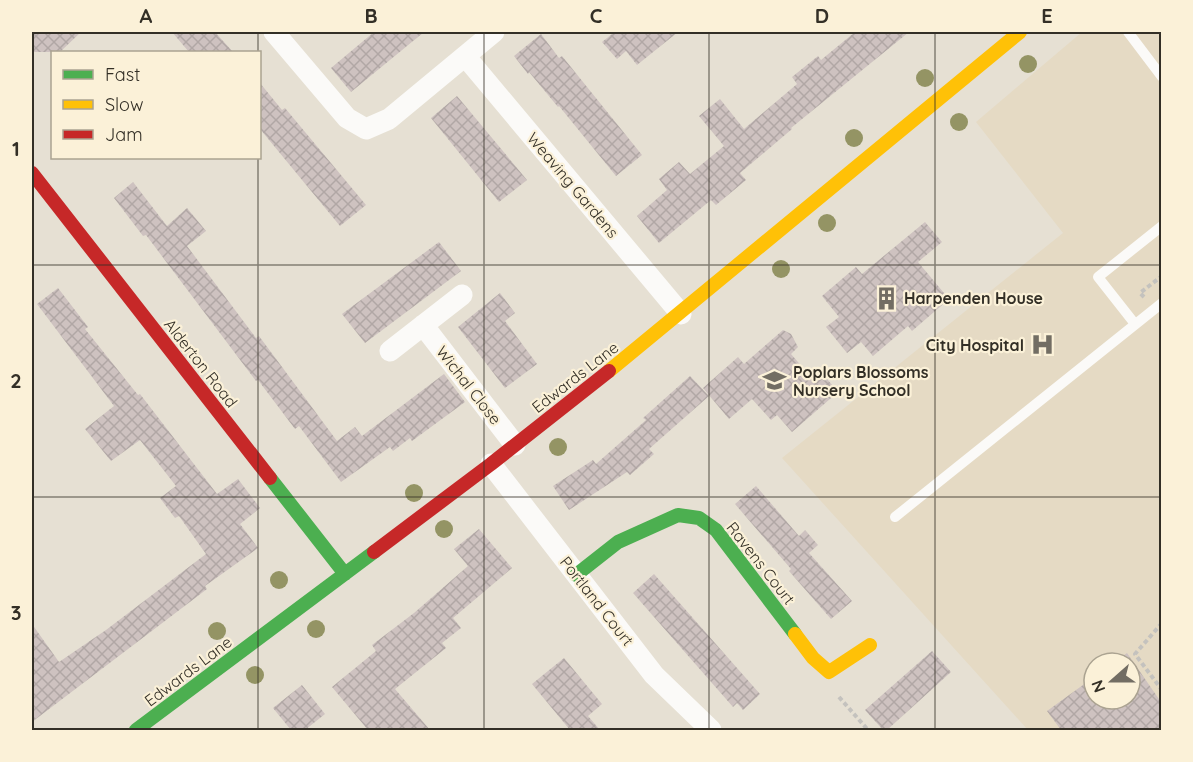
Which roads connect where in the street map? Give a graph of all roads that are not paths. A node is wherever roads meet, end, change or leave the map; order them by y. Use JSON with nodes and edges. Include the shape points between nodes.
{"nodes":[{"id":1,"x":274,"y":32,"type":"edge"},
{"id":2,"x":494,"y":32,"type":"edge"},
{"id":3,"x":1020,"y":32,"type":"edge"},
{"id":4,"x":1128,"y":32,"type":"edge"},
{"id":5,"x":465,"y":56,"type":"junction"},
{"id":6,"x":1161,"y":77,"type":"edge"},
{"id":7,"x":32,"y":172,"type":"edge"},
{"id":8,"x":1161,"y":226,"type":"edge"},
{"id":9,"x":462,"y":295,"type":"dead end"},
{"id":10,"x":1161,"y":303,"type":"edge"},
{"id":11,"x":681,"y":314,"type":"junction"},
{"id":12,"x":1135,"y":324,"type":"junction"},
{"id":13,"x":423,"y":325,"type":"junction"},
{"id":14,"x":390,"y":351,"type":"dead end"},
{"id":15,"x":516,"y":445,"type":"junction"},
{"id":16,"x":490,"y":464,"type":"junction"},
{"id":17,"x":895,"y":517,"type":"dead end"},
{"id":18,"x":345,"y":574,"type":"junction"},
{"id":19,"x":576,"y":575,"type":"junction"},
{"id":20,"x":870,"y":645,"type":"dead end"},
{"id":21,"x":136,"y":730,"type":"edge"},
{"id":22,"x":711,"y":730,"type":"edge"}],
"edges":[{"from":1,"to":5,"type":"street","via":[[347,118],[366,129],[389,119]]},
{"from":2,"to":5,"type":"street"},
{"from":3,"to":11,"type":"street","name":"Edwards Lane"},
{"from":4,"to":6,"type":"lane"},
{"from":5,"to":11,"type":"street","name":"Weaving Gardens"},
{"from":7,"to":18,"type":"street","name":"Alderton Road"},
{"from":8,"to":12,"type":"lane","via":[[1098,277]]},
{"from":9,"to":13,"type":"street"},
{"from":10,"to":12,"type":"lane"},
{"from":11,"to":15,"type":"street","name":"Edwards Lane"},
{"from":12,"to":17,"type":"lane"},
{"from":13,"to":14,"type":"street"},
{"from":13,"to":15,"type":"street","name":"Wichal Close"},
{"from":15,"to":16,"type":"street","name":"Edwards Lane"},
{"from":16,"to":18,"type":"street","name":"Edwards Lane"},
{"from":16,"to":19,"type":"street","name":"Portland Court"},
{"from":18,"to":21,"type":"street","name":"Edwards Lane"},
{"from":19,"to":20,"type":"street","name":"Ravens Court","via":[[628,537],[678,515],[699,518],[716,530],[813,658],[829,672]]},
{"from":19,"to":22,"type":"street","name":"Portland Court","via":[[654,675]]}]}
